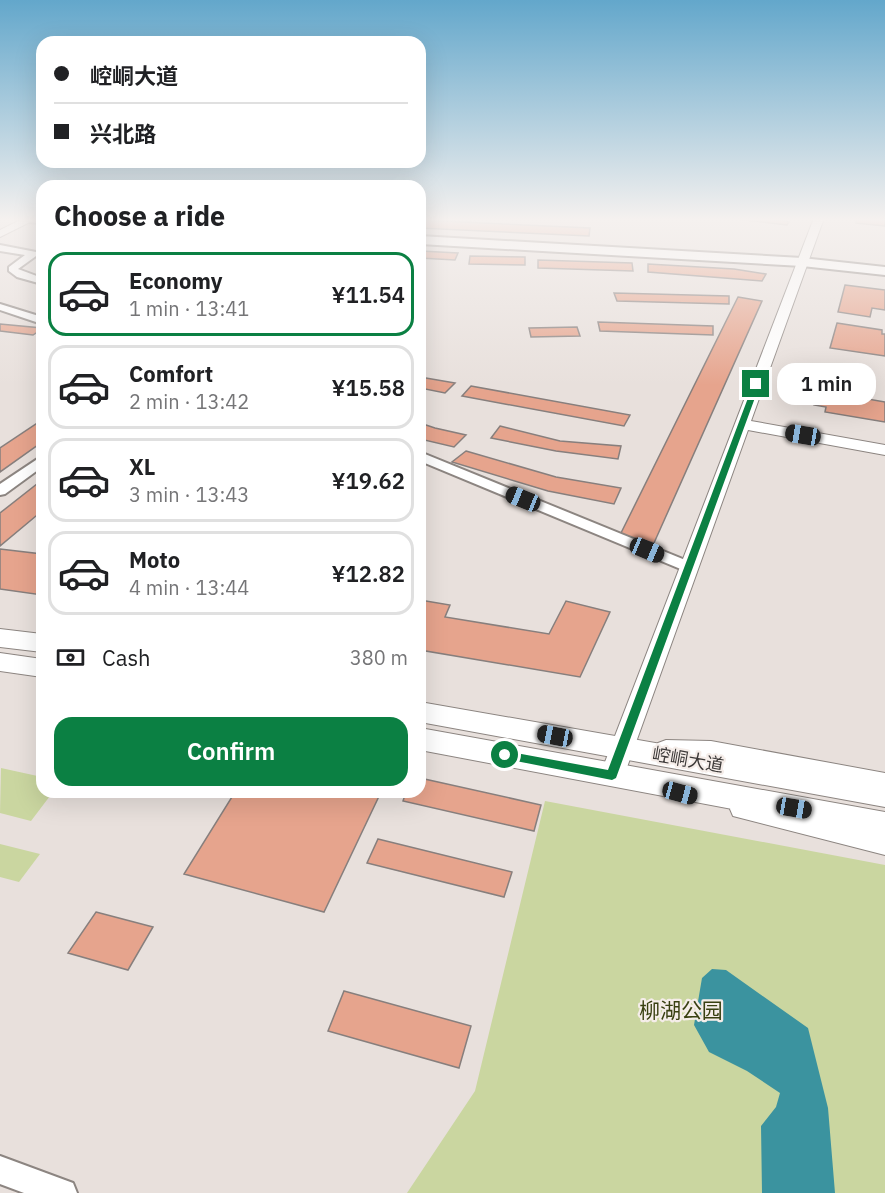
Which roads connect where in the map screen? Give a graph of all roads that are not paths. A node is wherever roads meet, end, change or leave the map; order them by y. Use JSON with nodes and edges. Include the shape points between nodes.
{"nodes":[{"id":1,"x":18,"y":274,"type":"edge"},
{"id":2,"x":797,"y":274,"type":"edge"},
{"id":3,"x":36,"y":279,"type":"edge"},
{"id":4,"x":0,"y":307,"type":"edge"},
{"id":5,"x":36,"y":319,"type":"edge"},
{"id":6,"x":741,"y":424,"type":"junction"},
{"id":7,"x":885,"y":450,"type":"edge"},
{"id":8,"x":426,"y":458,"type":"edge"},
{"id":9,"x":36,"y":464,"type":"edge"},
{"id":10,"x":0,"y":491,"type":"edge"},
{"id":11,"x":689,"y":567,"type":"junction"},
{"id":12,"x":0,"y":638,"type":"edge"},
{"id":13,"x":36,"y":642,"type":"edge"},
{"id":14,"x":0,"y":662,"type":"edge"},
{"id":15,"x":36,"y":667,"type":"edge"},
{"id":16,"x":426,"y":714,"type":"edge"},
{"id":17,"x":426,"y":740,"type":"edge"},
{"id":18,"x":617,"y":762,"type":"junction"},
{"id":19,"x":885,"y":782,"type":"edge"},
{"id":20,"x":885,"y":795,"type":"edge"},
{"id":21,"x":885,"y":825,"type":"edge"},
{"id":22,"x":885,"y":845,"type":"edge"},
{"id":23,"x":0,"y":1170,"type":"edge"},
{"id":24,"x":52,"y":1191,"type":"edge"}],
"edges":[{"from":1,"to":3,"type":"street"},
{"from":2,"to":6,"type":"street"},
{"from":4,"to":5,"type":"street"},
{"from":6,"to":7,"type":"street"},
{"from":6,"to":11,"type":"street"},
{"from":8,"to":11,"type":"street"},
{"from":9,"to":10,"type":"street"},
{"from":11,"to":18,"type":"street"},
{"from":12,"to":13,"type":"main road"},
{"from":14,"to":15,"type":"main road"},
{"from":16,"to":18,"type":"main road","name":"崆峒大道"},
{"from":17,"to":18,"type":"main road","name":"崆峒大道"},
{"from":18,"to":19,"type":"street","via":[[711,750]]},
{"from":18,"to":20,"type":"main road","name":"崆峒大道"},
{"from":18,"to":21,"type":"main road","name":"崆峒大道"},
{"from":18,"to":22,"type":"street"},
{"from":23,"to":24,"type":"street"}]}
